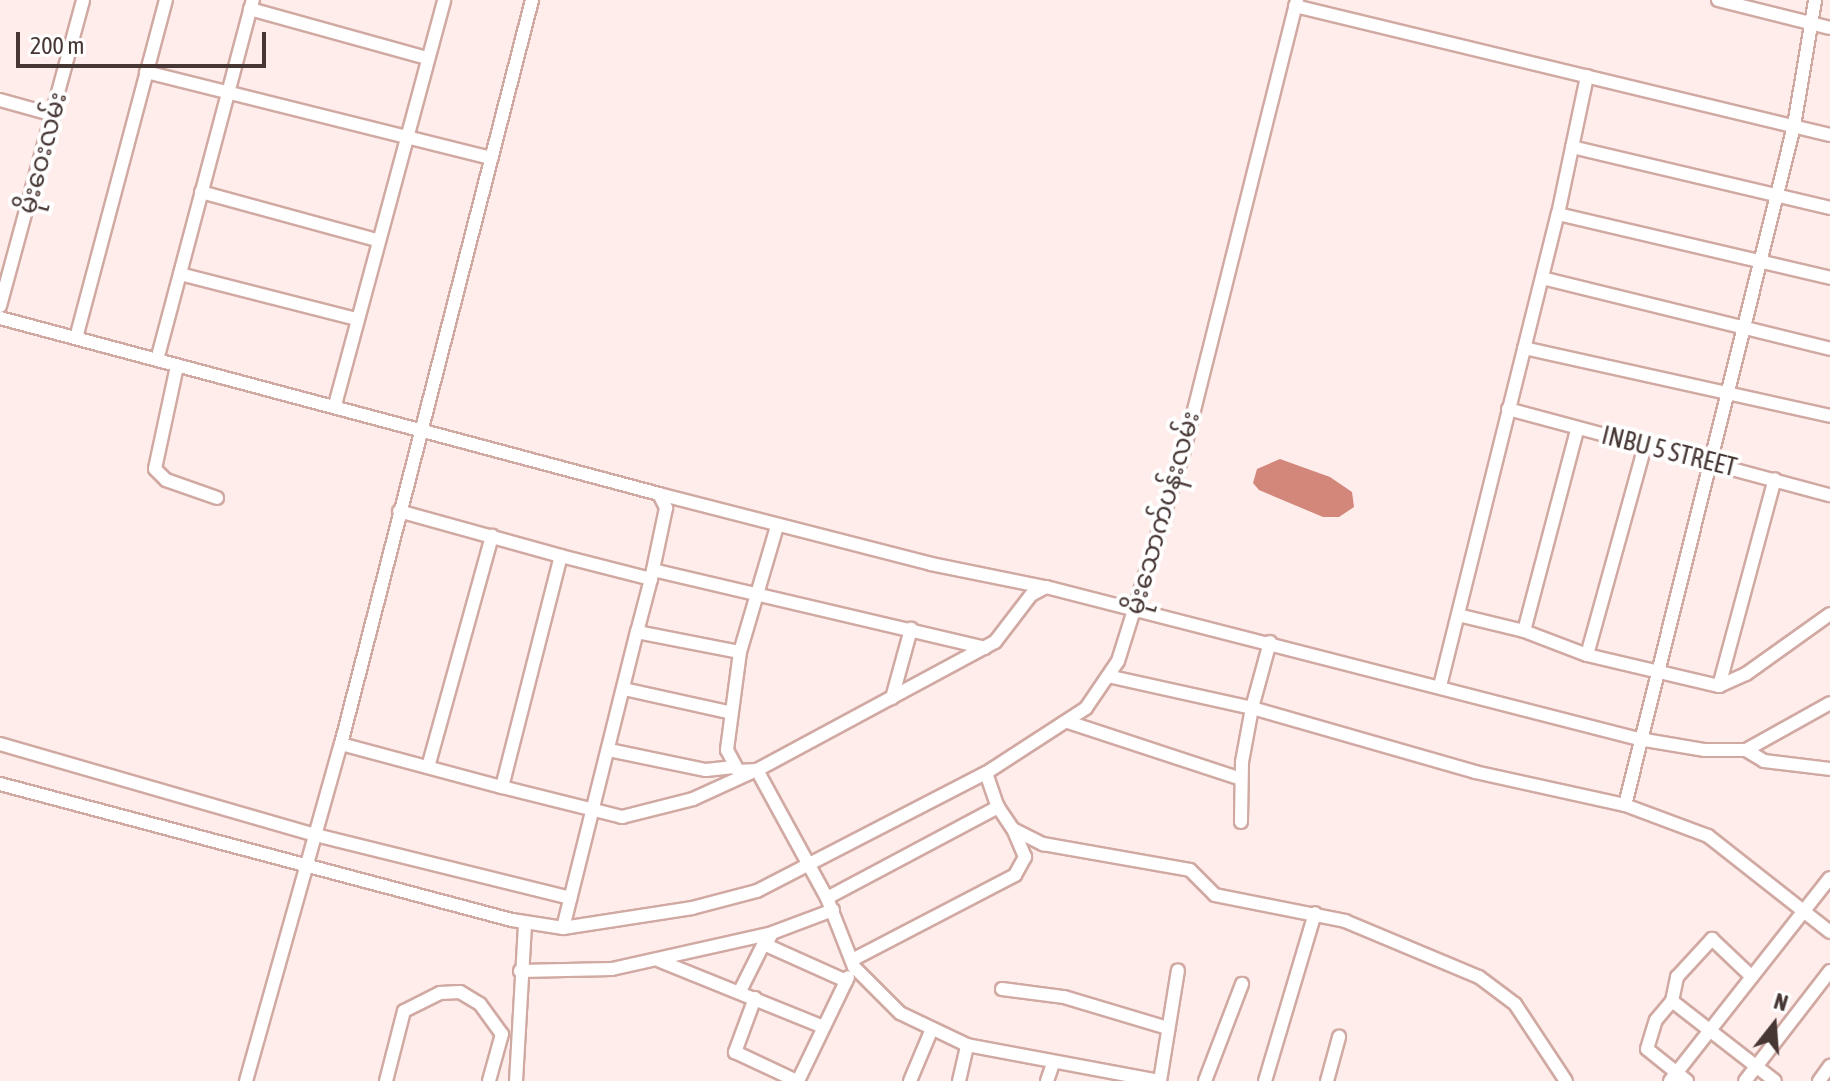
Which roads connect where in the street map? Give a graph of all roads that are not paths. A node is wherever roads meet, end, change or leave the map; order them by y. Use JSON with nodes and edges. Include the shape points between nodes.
{"nodes":[{"id":1,"x":83,"y":0,"type":"edge"},
{"id":2,"x":166,"y":0,"type":"edge"},
{"id":3,"x":444,"y":0,"type":"edge"},
{"id":4,"x":532,"y":0,"type":"edge"},
{"id":5,"x":1718,"y":0,"type":"edge"},
{"id":6,"x":1815,"y":0,"type":"edge"},
{"id":7,"x":1296,"y":3,"type":"edge"},
{"id":8,"x":252,"y":5,"type":"edge"},
{"id":9,"x":1812,"y":24,"type":"junction"},
{"id":10,"x":1830,"y":28,"type":"edge"},
{"id":11,"x":427,"y":58,"type":"junction"},
{"id":12,"x":146,"y":72,"type":"junction"},
{"id":13,"x":1587,"y":76,"type":"junction"},
{"id":14,"x":228,"y":93,"type":"junction"},
{"id":15,"x":0,"y":100,"type":"edge"},
{"id":16,"x":54,"y":115,"type":"junction"},
{"id":17,"x":1794,"y":126,"type":"junction"},
{"id":18,"x":1830,"y":135,"type":"edge"},
{"id":19,"x":405,"y":138,"type":"junction"},
{"id":20,"x":1572,"y":147,"type":"junction"},
{"id":21,"x":491,"y":158,"type":"junction"},
{"id":22,"x":201,"y":192,"type":"junction"},
{"id":23,"x":1776,"y":195,"type":"junction"},
{"id":24,"x":1830,"y":208,"type":"edge"},
{"id":25,"x":1558,"y":214,"type":"junction"},
{"id":26,"x":377,"y":240,"type":"junction"},
{"id":27,"x":1759,"y":263,"type":"junction"},
{"id":28,"x":180,"y":274,"type":"junction"},
{"id":29,"x":1542,"y":278,"type":"junction"},
{"id":30,"x":1830,"y":278,"type":"edge"},
{"id":31,"x":0,"y":306,"type":"edge"},
{"id":32,"x":0,"y":318,"type":"edge"},
{"id":33,"x":357,"y":319,"type":"junction"},
{"id":34,"x":1743,"y":330,"type":"junction"},
{"id":35,"x":76,"y":338,"type":"junction"},
{"id":36,"x":1524,"y":348,"type":"junction"},
{"id":37,"x":1830,"y":349,"type":"edge"},
{"id":38,"x":157,"y":360,"type":"junction"},
{"id":39,"x":177,"y":366,"type":"junction"},
{"id":40,"x":1728,"y":394,"type":"junction"},
{"id":41,"x":335,"y":405,"type":"junction"},
{"id":42,"x":1508,"y":409,"type":"junction"},
{"id":43,"x":1830,"y":416,"type":"edge"},
{"id":44,"x":419,"y":428,"type":"junction"},
{"id":45,"x":1577,"y":430,"type":"junction"},
{"id":46,"x":1645,"y":446,"type":"junction"},
{"id":47,"x":1713,"y":462,"type":"junction"},
{"id":48,"x":1775,"y":479,"type":"junction"},
{"id":49,"x":659,"y":494,"type":"junction"},
{"id":50,"x":1830,"y":495,"type":"edge"},
{"id":51,"x":217,"y":498,"type":"dead end"},
{"id":52,"x":399,"y":511,"type":"junction"},
{"id":53,"x":777,"y":526,"type":"junction"},
{"id":54,"x":492,"y":536,"type":"junction"},
{"id":55,"x":561,"y":556,"type":"junction"},
{"id":56,"x":652,"y":575,"type":"junction"},
{"id":57,"x":1046,"y":587,"type":"junction"},
{"id":58,"x":756,"y":594,"type":"junction"},
{"id":59,"x":1138,"y":608,"type":"junction"},
{"id":60,"x":1830,"y":614,"type":"edge"},
{"id":61,"x":1458,"y":615,"type":"junction"},
{"id":62,"x":911,"y":629,"type":"junction"},
{"id":63,"x":1524,"y":631,"type":"junction"},
{"id":64,"x":637,"y":632,"type":"junction"},
{"id":65,"x":1270,"y":642,"type":"junction"},
{"id":66,"x":985,"y":648,"type":"junction"},
{"id":67,"x":740,"y":652,"type":"junction"},
{"id":68,"x":1587,"y":655,"type":"junction"},
{"id":69,"x":1656,"y":672,"type":"junction"},
{"id":70,"x":1112,"y":677,"type":"junction"},
{"id":71,"x":1440,"y":686,"type":"junction"},
{"id":72,"x":1719,"y":686,"type":"junction"},
{"id":73,"x":624,"y":689,"type":"junction"},
{"id":74,"x":892,"y":698,"type":"junction"},
{"id":75,"x":1830,"y":703,"type":"edge"},
{"id":76,"x":1252,"y":708,"type":"junction"},
{"id":77,"x":728,"y":712,"type":"junction"},
{"id":78,"x":1068,"y":722,"type":"junction"},
{"id":79,"x":1639,"y":739,"type":"junction"},
{"id":80,"x":0,"y":744,"type":"edge"},
{"id":81,"x":341,"y":744,"type":"junction"},
{"id":82,"x":609,"y":750,"type":"junction"},
{"id":83,"x":1746,"y":750,"type":"junction"},
{"id":84,"x":428,"y":767,"type":"junction"},
{"id":85,"x":734,"y":767,"type":"junction"},
{"id":86,"x":1830,"y":769,"type":"edge"},
{"id":87,"x":757,"y":770,"type":"junction"},
{"id":88,"x":986,"y":773,"type":"junction"},
{"id":89,"x":1241,"y":779,"type":"junction"},
{"id":90,"x":0,"y":784,"type":"edge"},
{"id":91,"x":502,"y":787,"type":"junction"},
{"id":92,"x":1625,"y":805,"type":"junction"},
{"id":93,"x":998,"y":807,"type":"junction"},
{"id":94,"x":594,"y":813,"type":"junction"},
{"id":95,"x":1241,"y":822,"type":"dead end"},
{"id":96,"x":1013,"y":829,"type":"junction"},
{"id":97,"x":316,"y":835,"type":"junction"},
{"id":98,"x":305,"y":865,"type":"junction"},
{"id":99,"x":809,"y":865,"type":"junction"},
{"id":100,"x":1830,"y":878,"type":"edge"},
{"id":101,"x":570,"y":898,"type":"junction"},
{"id":102,"x":830,"y":904,"type":"junction"},
{"id":103,"x":1804,"y":912,"type":"junction"},
{"id":104,"x":1315,"y":913,"type":"junction"},
{"id":105,"x":525,"y":923,"type":"junction"},
{"id":106,"x":563,"y":928,"type":"junction"},
{"id":107,"x":1830,"y":932,"type":"edge"},
{"id":108,"x":768,"y":937,"type":"junction"},
{"id":109,"x":659,"y":960,"type":"junction"},
{"id":110,"x":853,"y":964,"type":"junction"},
{"id":111,"x":1178,"y":970,"type":"dead end"},
{"id":112,"x":520,"y":971,"type":"junction"},
{"id":113,"x":1830,"y":971,"type":"edge"},
{"id":114,"x":1752,"y":977,"type":"junction"},
{"id":115,"x":846,"y":981,"type":"junction"},
{"id":116,"x":1242,"y":984,"type":"dead end"},
{"id":117,"x":1002,"y":989,"type":"dead end"},
{"id":118,"x":740,"y":991,"type":"junction"},
{"id":119,"x":755,"y":998,"type":"junction"},
{"id":120,"x":1672,"y":1001,"type":"junction"},
{"id":121,"x":823,"y":1027,"type":"junction"},
{"id":122,"x":1168,"y":1028,"type":"junction"},
{"id":123,"x":931,"y":1031,"type":"junction"},
{"id":124,"x":1711,"y":1031,"type":"junction"},
{"id":125,"x":1339,"y":1037,"type":"dead end"},
{"id":126,"x":967,"y":1045,"type":"junction"},
{"id":127,"x":1053,"y":1064,"type":"junction"},
{"id":128,"x":1830,"y":1066,"type":"edge"},
{"id":129,"x":1757,"y":1067,"type":"junction"},
{"id":130,"x":1678,"y":1078,"type":"edge"},
{"id":131,"x":246,"y":1081,"type":"edge"},
{"id":132,"x":386,"y":1081,"type":"edge"},
{"id":133,"x":489,"y":1081,"type":"edge"},
{"id":134,"x":516,"y":1081,"type":"edge"},
{"id":135,"x":798,"y":1081,"type":"edge"},
{"id":136,"x":910,"y":1081,"type":"edge"},
{"id":137,"x":959,"y":1081,"type":"edge"},
{"id":138,"x":1047,"y":1081,"type":"edge"},
{"id":139,"x":1160,"y":1081,"type":"edge"},
{"id":140,"x":1205,"y":1081,"type":"edge"},
{"id":141,"x":1265,"y":1081,"type":"edge"},
{"id":142,"x":1327,"y":1081,"type":"edge"},
{"id":143,"x":1566,"y":1081,"type":"edge"},
{"id":144,"x":1745,"y":1081,"type":"edge"},
{"id":145,"x":1775,"y":1081,"type":"edge"},
{"id":146,"x":1819,"y":1081,"type":"edge"}],
"edges":[{"from":1,"to":16,"type":"street","name":"မိုးဝေးလမ်း"},
{"from":2,"to":12,"type":"street"},
{"from":3,"to":11,"type":"street"},
{"from":4,"to":21,"type":"street"},
{"from":5,"to":9,"type":"street"},
{"from":6,"to":9,"type":"street"},
{"from":7,"to":13,"type":"street"},
{"from":7,"to":59,"type":"street","name":"မိုးသောက်ပန်းလမ်း","via":[[1183,454]]},
{"from":8,"to":11,"type":"street"},
{"from":8,"to":14,"type":"street"},
{"from":9,"to":10,"type":"street"},
{"from":9,"to":17,"type":"street"},
{"from":11,"to":19,"type":"street"},
{"from":12,"to":14,"type":"street"},
{"from":12,"to":35,"type":"street"},
{"from":13,"to":17,"type":"street"},
{"from":13,"to":20,"type":"street"},
{"from":14,"to":19,"type":"street"},
{"from":14,"to":22,"type":"street"},
{"from":15,"to":16,"type":"street"},
{"from":16,"to":31,"type":"street","name":"မိုးဝေးလမ်း"},
{"from":17,"to":18,"type":"street"},
{"from":17,"to":23,"type":"street"},
{"from":19,"to":21,"type":"street"},
{"from":19,"to":26,"type":"street"},
{"from":20,"to":23,"type":"street"},
{"from":20,"to":25,"type":"street"},
{"from":21,"to":44,"type":"street"},
{"from":22,"to":26,"type":"street"},
{"from":22,"to":28,"type":"street"},
{"from":23,"to":24,"type":"street"},
{"from":23,"to":27,"type":"street"},
{"from":25,"to":27,"type":"street"},
{"from":25,"to":29,"type":"street"},
{"from":26,"to":33,"type":"street"},
{"from":27,"to":30,"type":"street"},
{"from":27,"to":34,"type":"street"},
{"from":28,"to":33,"type":"street"},
{"from":28,"to":38,"type":"street"},
{"from":29,"to":34,"type":"street"},
{"from":29,"to":36,"type":"street"},
{"from":32,"to":35,"type":"street"},
{"from":33,"to":41,"type":"street"},
{"from":34,"to":37,"type":"street"},
{"from":34,"to":40,"type":"street"},
{"from":35,"to":38,"type":"street"},
{"from":36,"to":40,"type":"street"},
{"from":36,"to":42,"type":"street"},
{"from":38,"to":39,"type":"street"},
{"from":39,"to":41,"type":"street"},
{"from":39,"to":51,"type":"street","via":[[155,469],[166,480]]},
{"from":40,"to":43,"type":"street"},
{"from":40,"to":47,"type":"street"},
{"from":41,"to":44,"type":"street"},
{"from":42,"to":45,"type":"street","name":"INBU 5 STREET"},
{"from":42,"to":61,"type":"street"},
{"from":44,"to":49,"type":"street"},
{"from":44,"to":52,"type":"street"},
{"from":45,"to":46,"type":"street","name":"INBU 5 STREET"},
{"from":45,"to":63,"type":"street"},
{"from":46,"to":47,"type":"street","name":"INBU 5 STREET"},
{"from":46,"to":68,"type":"street"},
{"from":47,"to":48,"type":"street","name":"INBU 5 STREET"},
{"from":47,"to":69,"type":"street"},
{"from":48,"to":50,"type":"street","name":"INBU 5 STREET"},
{"from":48,"to":72,"type":"street"},
{"from":49,"to":53,"type":"street"},
{"from":49,"to":56,"type":"street","via":[[666,508]]},
{"from":52,"to":54,"type":"street"},
{"from":52,"to":81,"type":"street"},
{"from":53,"to":57,"type":"street"},
{"from":53,"to":58,"type":"street"},
{"from":54,"to":55,"type":"street"},
{"from":54,"to":84,"type":"street"},
{"from":55,"to":56,"type":"street"},
{"from":55,"to":91,"type":"street"},
{"from":56,"to":58,"type":"street"},
{"from":56,"to":64,"type":"street"},
{"from":57,"to":59,"type":"street"},
{"from":57,"to":66,"type":"street","via":[[1031,595],[1006,632]]},
{"from":58,"to":62,"type":"street"},
{"from":58,"to":67,"type":"street"},
{"from":59,"to":65,"type":"street"},
{"from":59,"to":70,"type":"street","name":"မိုးသောက်ပန်းလမ်း"},
{"from":60,"to":72,"type":"street","via":[[1746,674]]},
{"from":61,"to":63,"type":"street"},
{"from":61,"to":71,"type":"street"},
{"from":62,"to":66,"type":"street"},
{"from":62,"to":74,"type":"street"},
{"from":63,"to":68,"type":"street"},
{"from":64,"to":67,"type":"street"},
{"from":64,"to":73,"type":"street"},
{"from":65,"to":71,"type":"street"},
{"from":65,"to":76,"type":"street"},
{"from":66,"to":74,"type":"street"},
{"from":67,"to":77,"type":"street"},
{"from":68,"to":69,"type":"street"},
{"from":69,"to":72,"type":"street"},
{"from":69,"to":79,"type":"street"},
{"from":70,"to":76,"type":"street"},
{"from":70,"to":78,"type":"street","name":"မိုးသောက်ပန်းလမ်း"},
{"from":71,"to":79,"type":"street"},
{"from":73,"to":77,"type":"street"},
{"from":73,"to":82,"type":"street"},
{"from":74,"to":87,"type":"street"},
{"from":75,"to":83,"type":"street"},
{"from":76,"to":89,"type":"street"},
{"from":76,"to":92,"type":"street","via":[[1475,772]]},
{"from":77,"to":85,"type":"street","via":[[727,750]]},
{"from":78,"to":88,"type":"street","name":"မိုးသောက်ပန်းလမ်း"},
{"from":78,"to":89,"type":"street"},
{"from":79,"to":83,"type":"street","via":[[1705,750]]},
{"from":79,"to":92,"type":"street"},
{"from":80,"to":97,"type":"street"},
{"from":81,"to":84,"type":"street"},
{"from":81,"to":97,"type":"street"},
{"from":82,"to":85,"type":"street","via":[[706,770]]},
{"from":82,"to":94,"type":"street"},
{"from":83,"to":86,"type":"street","via":[[1764,761]]},
{"from":84,"to":91,"type":"street"},
{"from":85,"to":87,"type":"street","via":[[742,773]]},
{"from":87,"to":94,"type":"street","via":[[658,810],[622,817]]},
{"from":87,"to":99,"type":"street"},
{"from":88,"to":93,"type":"street"},
{"from":88,"to":99,"type":"street","name":"မိုးသောက်ပန်းလမ်း"},
{"from":89,"to":95,"type":"street"},
{"from":90,"to":98,"type":"street","name":"မိုးသောက်ပန်းလမ်း"},
{"from":91,"to":94,"type":"street"},
{"from":92,"to":103,"type":"street","via":[[1723,844]]},
{"from":93,"to":96,"type":"street"},
{"from":93,"to":102,"type":"street"},
{"from":94,"to":101,"type":"street"},
{"from":96,"to":104,"type":"street","via":[[1043,844],[1190,870],[1215,895]]},
{"from":96,"to":110,"type":"street","via":[[1025,857],[1015,875]]},
{"from":97,"to":98,"type":"street"},
{"from":97,"to":101,"type":"street"},
{"from":98,"to":105,"type":"street","name":"မိုးသောက်ပန်းလမ်း"},
{"from":98,"to":131,"type":"street"},
{"from":99,"to":102,"type":"street"},
{"from":99,"to":106,"type":"street","name":"မိုးသောက်ပန်းလမ်း","via":[[726,900]]},
{"from":100,"to":103,"type":"street"},
{"from":101,"to":106,"type":"street"},
{"from":102,"to":108,"type":"street"},
{"from":102,"to":110,"type":"street"},
{"from":103,"to":107,"type":"street"},
{"from":103,"to":114,"type":"street"},
{"from":104,"to":141,"type":"street"},
{"from":104,"to":143,"type":"street","via":[[1500,989],[1540,1035]]},
{"from":105,"to":106,"type":"street","name":"မိုးသောက်ပန်းလမ်း"},
{"from":105,"to":112,"type":"street"},
{"from":108,"to":109,"type":"street"},
{"from":108,"to":115,"type":"street","via":[[768,947]]},
{"from":108,"to":118,"type":"street"},
{"from":109,"to":112,"type":"street","via":[[612,969]]},
{"from":109,"to":118,"type":"street"},
{"from":110,"to":115,"type":"street"},
{"from":110,"to":123,"type":"street","via":[[900,1013]]},
{"from":111,"to":122,"type":"street"},
{"from":112,"to":134,"type":"street"},
{"from":113,"to":129,"type":"street"},
{"from":114,"to":120,"type":"street","via":[[1712,939],[1677,977]]},
{"from":114,"to":124,"type":"street"},
{"from":115,"to":121,"type":"street"},
{"from":116,"to":140,"type":"street"},
{"from":117,"to":122,"type":"street","via":[[1064,997]]},
{"from":118,"to":119,"type":"street"},
{"from":119,"to":121,"type":"street"},
{"from":119,"to":135,"type":"street","via":[[735,1052]]},
{"from":120,"to":124,"type":"street"},
{"from":120,"to":130,"type":"street","via":[[1656,1020],[1647,1049]]},
{"from":121,"to":135,"type":"street"},
{"from":122,"to":139,"type":"street"},
{"from":123,"to":126,"type":"street"},
{"from":123,"to":136,"type":"street"},
{"from":124,"to":129,"type":"street"},
{"from":124,"to":130,"type":"street"},
{"from":125,"to":142,"type":"street"},
{"from":126,"to":127,"type":"street"},
{"from":126,"to":137,"type":"street"},
{"from":127,"to":138,"type":"street"},
{"from":127,"to":139,"type":"street"},
{"from":128,"to":146,"type":"street"},
{"from":129,"to":144,"type":"street"},
{"from":129,"to":145,"type":"street"},
{"from":132,"to":133,"type":"street","via":[[404,1011],[440,993],[460,992],[480,1004],[502,1034]]}]}
